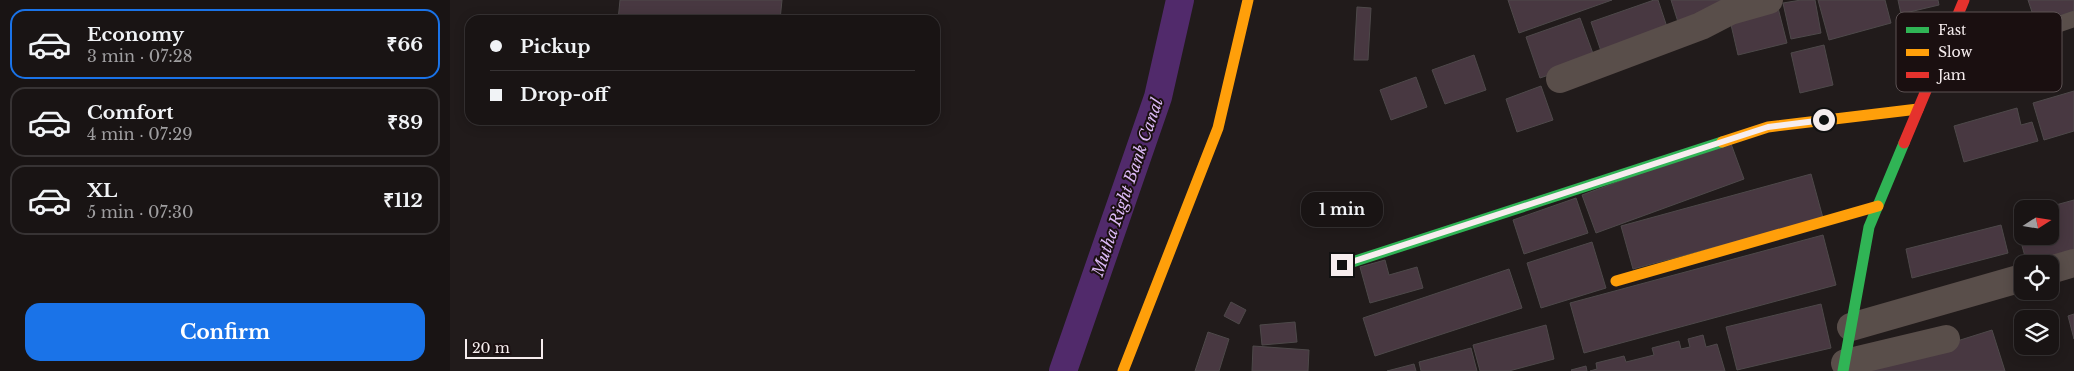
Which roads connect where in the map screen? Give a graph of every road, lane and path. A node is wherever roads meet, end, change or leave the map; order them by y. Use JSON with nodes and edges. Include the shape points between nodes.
{"nodes":[{"id":1,"x":1248,"y":0,"type":"edge"},
{"id":2,"x":1769,"y":0,"type":"edge"},
{"id":3,"x":1964,"y":0,"type":"edge"},
{"id":4,"x":1959,"y":12,"type":"edge"},
{"id":5,"x":2074,"y":18,"type":"edge"},
{"id":6,"x":2062,"y":22,"type":"edge"},
{"id":7,"x":1560,"y":79,"type":"dead end"},
{"id":8,"x":1925,"y":92,"type":"edge"},
{"id":9,"x":1918,"y":109,"type":"junction"},
{"id":10,"x":1878,"y":206,"type":"junction"},
{"id":11,"x":2074,"y":263,"type":"edge"},
{"id":12,"x":1342,"y":265,"type":"dead end"},
{"id":13,"x":2059,"y":267,"type":"edge"},
{"id":14,"x":2014,"y":280,"type":"edge"},
{"id":15,"x":1616,"y":281,"type":"dead end"},
{"id":16,"x":1851,"y":327,"type":"junction"},
{"id":17,"x":1946,"y":339,"type":"dead end"},
{"id":18,"x":1844,"y":367,"type":"edge"},
{"id":19,"x":1123,"y":371,"type":"edge"}],
"edges":[{"from":1,"to":19,"type":"street","via":[[1218,128]]},
{"from":2,"to":7,"type":"street","via":[[1730,10],[1701,26]]},
{"from":3,"to":4,"type":"street"},
{"from":5,"to":6,"type":"lane"},
{"from":8,"to":9,"type":"street"},
{"from":9,"to":10,"type":"street"},
{"from":9,"to":12,"type":"street","via":[[1768,127]]},
{"from":10,"to":15,"type":"street"},
{"from":10,"to":16,"type":"street","via":[[1869,227]]},
{"from":11,"to":13,"type":"street"},
{"from":14,"to":16,"type":"street"},
{"from":16,"to":18,"type":"street"},
{"from":17,"to":18,"type":"street"}]}
